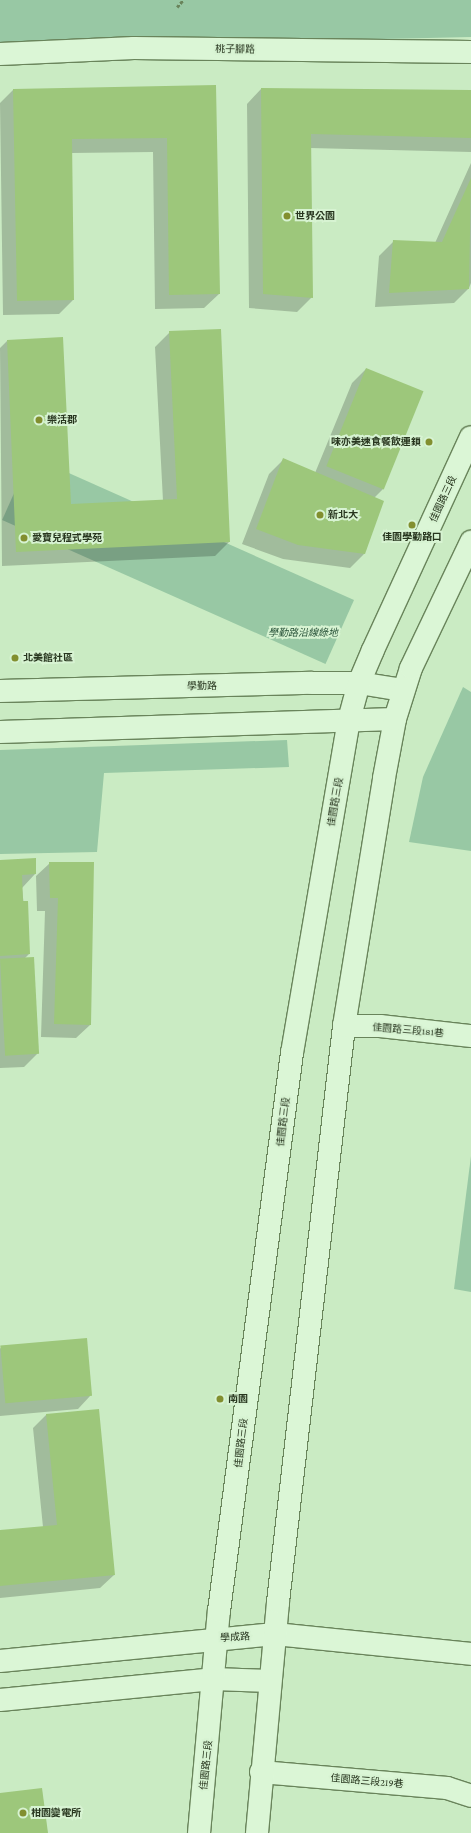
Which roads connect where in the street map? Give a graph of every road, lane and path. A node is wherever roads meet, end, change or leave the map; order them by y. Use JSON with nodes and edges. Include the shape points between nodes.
{"nodes":[{"id":1,"x":183,"y":0,"type":"edge"},
{"id":2,"x":177,"y":7,"type":"dead end"},
{"id":3,"x":471,"y":52,"type":"edge"},
{"id":4,"x":0,"y":54,"type":"edge"},
{"id":5,"x":471,"y":437,"type":"edge"},
{"id":6,"x":471,"y":542,"type":"edge"},
{"id":7,"x":359,"y":683,"type":"junction"},
{"id":8,"x":404,"y":690,"type":"junction"},
{"id":9,"x":0,"y":691,"type":"edge"},
{"id":10,"x":395,"y":719,"type":"junction"},
{"id":11,"x":349,"y":720,"type":"junction"},
{"id":12,"x":0,"y":732,"type":"edge"},
{"id":13,"x":344,"y":1026,"type":"junction"},
{"id":14,"x":471,"y":1036,"type":"edge"},
{"id":15,"x":275,"y":1634,"type":"junction"},
{"id":16,"x":217,"y":1638,"type":"junction"},
{"id":17,"x":471,"y":1654,"type":"edge"},
{"id":18,"x":0,"y":1661,"type":"edge"},
{"id":19,"x":213,"y":1679,"type":"junction"},
{"id":20,"x":270,"y":1681,"type":"junction"},
{"id":21,"x":0,"y":1700,"type":"edge"},
{"id":22,"x":261,"y":1772,"type":"junction"},
{"id":23,"x":471,"y":1796,"type":"edge"},
{"id":24,"x":199,"y":1833,"type":"edge"},
{"id":25,"x":257,"y":1833,"type":"edge"}],
"edges":[{"from":1,"to":2,"type":"path"},
{"from":3,"to":4,"type":"street","name":"桃子腳路","via":[[134,48]]},
{"from":5,"to":7,"type":"street","name":"佳園路三段"},
{"from":6,"to":8,"type":"street","via":[[410,668]]},
{"from":7,"to":8,"type":"street","name":"學勤路"},
{"from":7,"to":9,"type":"street","name":"學勤路"},
{"from":7,"to":11,"type":"street","name":"佳園路三段"},
{"from":8,"to":10,"type":"street"},
{"from":10,"to":11,"type":"street"},
{"from":10,"to":13,"type":"street"},
{"from":11,"to":12,"type":"street"},
{"from":11,"to":16,"type":"street","name":"佳園路三段","via":[[292,1053]]},
{"from":13,"to":14,"type":"street","name":"佳園路三段181巷","via":[[380,1026]]},
{"from":13,"to":15,"type":"street"},
{"from":15,"to":16,"type":"street","name":"學成路"},
{"from":15,"to":17,"type":"street","name":"學成路"},
{"from":15,"to":20,"type":"street"},
{"from":16,"to":18,"type":"street","name":"學成路"},
{"from":16,"to":19,"type":"street","name":"佳園路三段"},
{"from":19,"to":20,"type":"street"},
{"from":19,"to":21,"type":"street"},
{"from":19,"to":24,"type":"street","name":"佳園路三段"},
{"from":20,"to":22,"type":"street"},
{"from":22,"to":23,"type":"street","name":"佳園路三段219巷","via":[[446,1788]]},
{"from":22,"to":25,"type":"street"}]}
